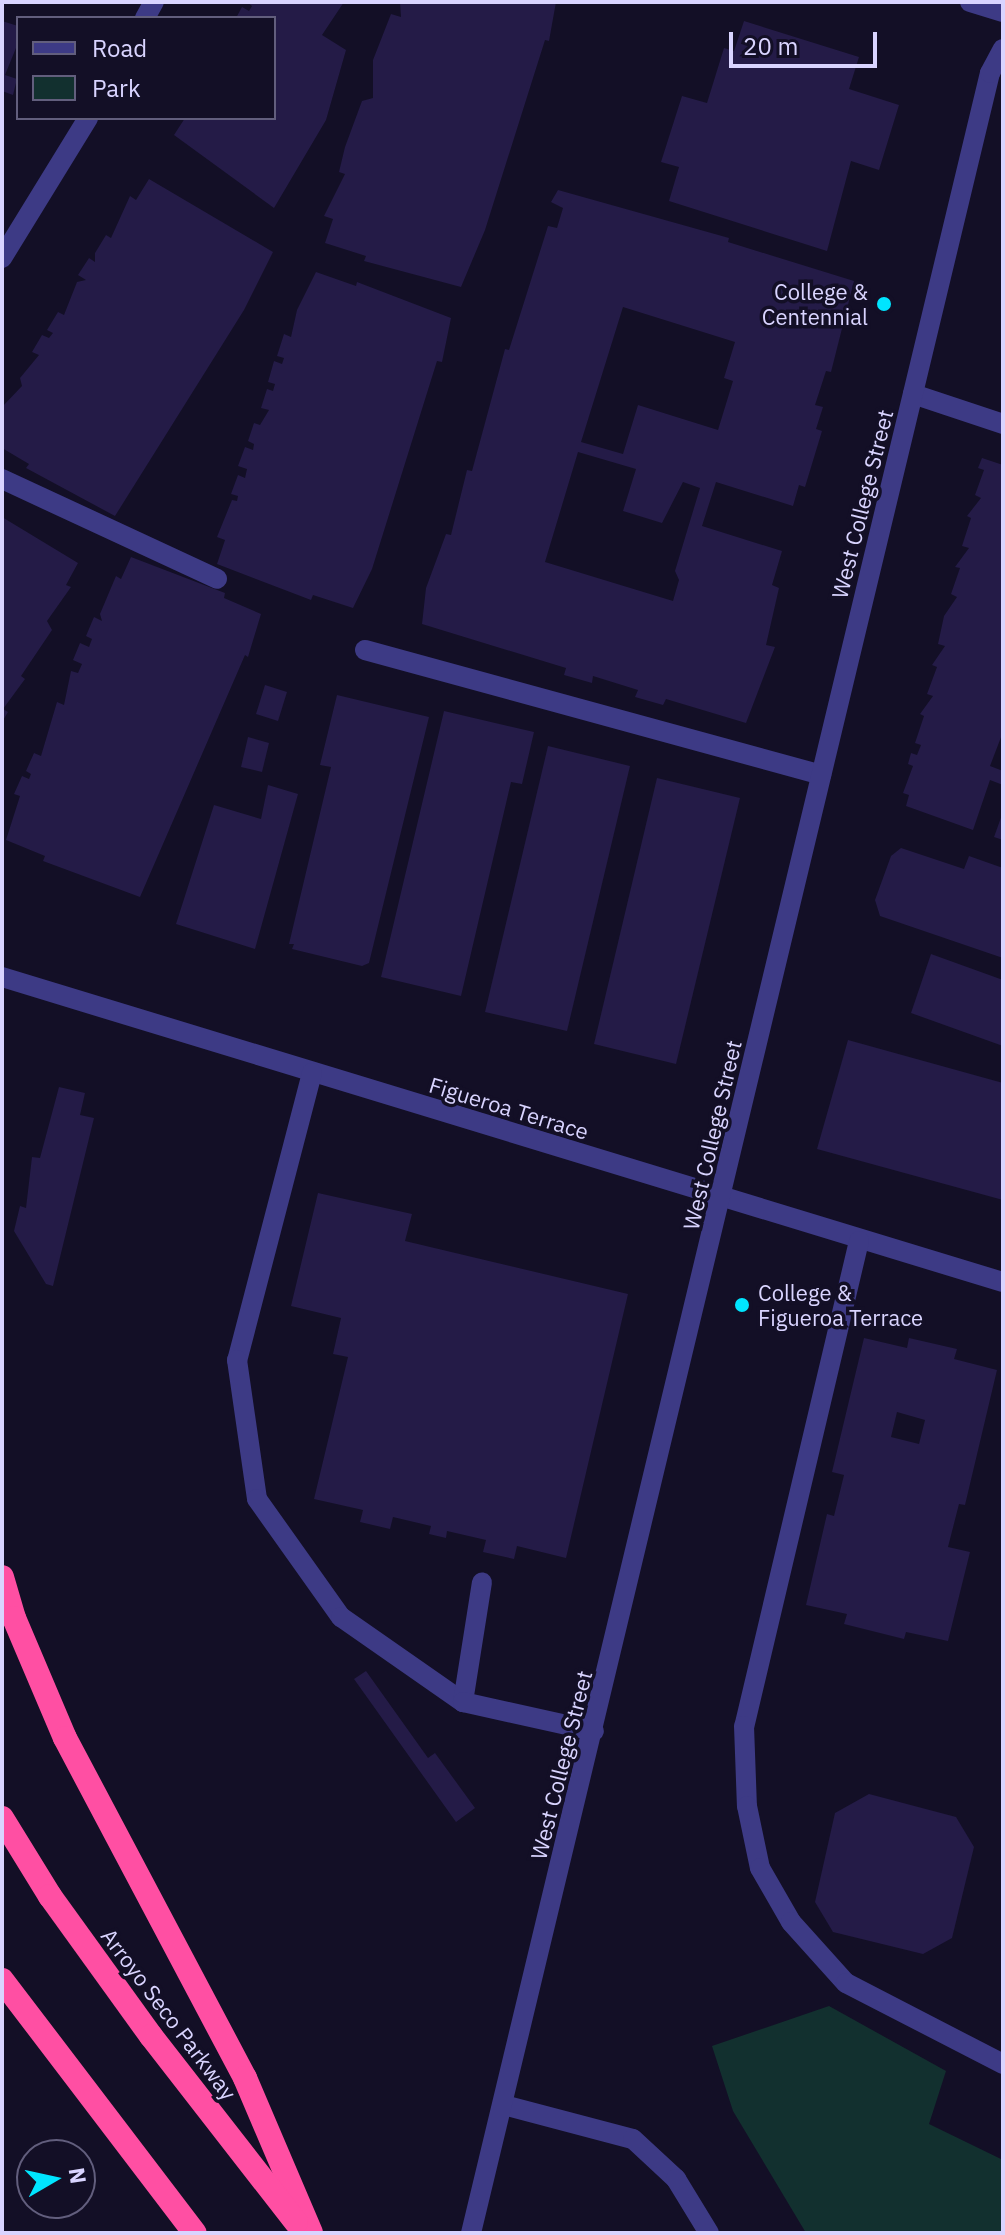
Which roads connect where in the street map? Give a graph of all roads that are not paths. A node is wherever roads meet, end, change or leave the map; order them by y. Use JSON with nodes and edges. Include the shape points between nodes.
{"nodes":[{"id":1,"x":970,"y":2,"type":"edge"},
{"id":2,"x":1003,"y":12,"type":"edge"},
{"id":3,"x":1003,"y":49,"type":"edge"},
{"id":4,"x":87,"y":120,"type":"edge"},
{"id":5,"x":2,"y":258,"type":"edge"},
{"id":6,"x":913,"y":394,"type":"junction"},
{"id":7,"x":1003,"y":424,"type":"edge"},
{"id":8,"x":2,"y":479,"type":"edge"},
{"id":9,"x":217,"y":579,"type":"dead end"},
{"id":10,"x":365,"y":650,"type":"dead end"},
{"id":11,"x":821,"y":775,"type":"junction"},
{"id":12,"x":2,"y":977,"type":"edge"},
{"id":13,"x":312,"y":1073,"type":"junction"},
{"id":14,"x":722,"y":1198,"type":"junction"},
{"id":15,"x":859,"y":1241,"type":"junction"},
{"id":16,"x":1003,"y":1282,"type":"edge"},
{"id":17,"x":2,"y":1577,"type":"edge"},
{"id":18,"x":482,"y":1582,"type":"dead end"},
{"id":19,"x":463,"y":1702,"type":"junction"},
{"id":20,"x":594,"y":1731,"type":"junction"},
{"id":21,"x":2,"y":1818,"type":"edge"},
{"id":22,"x":2,"y":1980,"type":"edge"},
{"id":23,"x":1003,"y":2064,"type":"edge"},
{"id":24,"x":504,"y":2105,"type":"junction"},
{"id":25,"x":473,"y":2224,"type":"edge"},
{"id":26,"x":195,"y":2233,"type":"edge"},
{"id":27,"x":308,"y":2233,"type":"edge"},
{"id":28,"x":709,"y":2233,"type":"edge"}],
"edges":[{"from":1,"to":2,"type":"street"},
{"from":3,"to":6,"type":"street","name":"West College Street","via":[[990,73]]},
{"from":4,"to":5,"type":"street"},
{"from":6,"to":7,"type":"street"},
{"from":6,"to":11,"type":"street","name":"West College Street"},
{"from":8,"to":9,"type":"street"},
{"from":10,"to":11,"type":"street"},
{"from":11,"to":14,"type":"street","name":"West College Street"},
{"from":12,"to":13,"type":"street","name":"Figueroa Terrace"},
{"from":13,"to":14,"type":"street","name":"Figueroa Terrace"},
{"from":13,"to":19,"type":"street","via":[[237,1360],[257,1499],[341,1617]]},
{"from":14,"to":15,"type":"street","name":"Figueroa Terrace"},
{"from":14,"to":20,"type":"street","name":"West College Street"},
{"from":15,"to":16,"type":"street","name":"Figueroa Terrace"},
{"from":15,"to":23,"type":"street","via":[[744,1726],[747,1806],[760,1868],[791,1922],[846,1983]]},
{"from":17,"to":27,"type":"highway","via":[[65,1738],[245,2078]]},
{"from":18,"to":19,"type":"street"},
{"from":19,"to":20,"type":"street"},
{"from":20,"to":24,"type":"street","name":"West College Street"},
{"from":21,"to":27,"type":"highway","name":"Arroyo Seco Parkway","via":[[50,1896],[151,2036]]},
{"from":22,"to":26,"type":"highway"},
{"from":24,"to":25,"type":"street","name":"West College Street"},
{"from":24,"to":28,"type":"street","via":[[633,2139],[676,2179]]}]}
